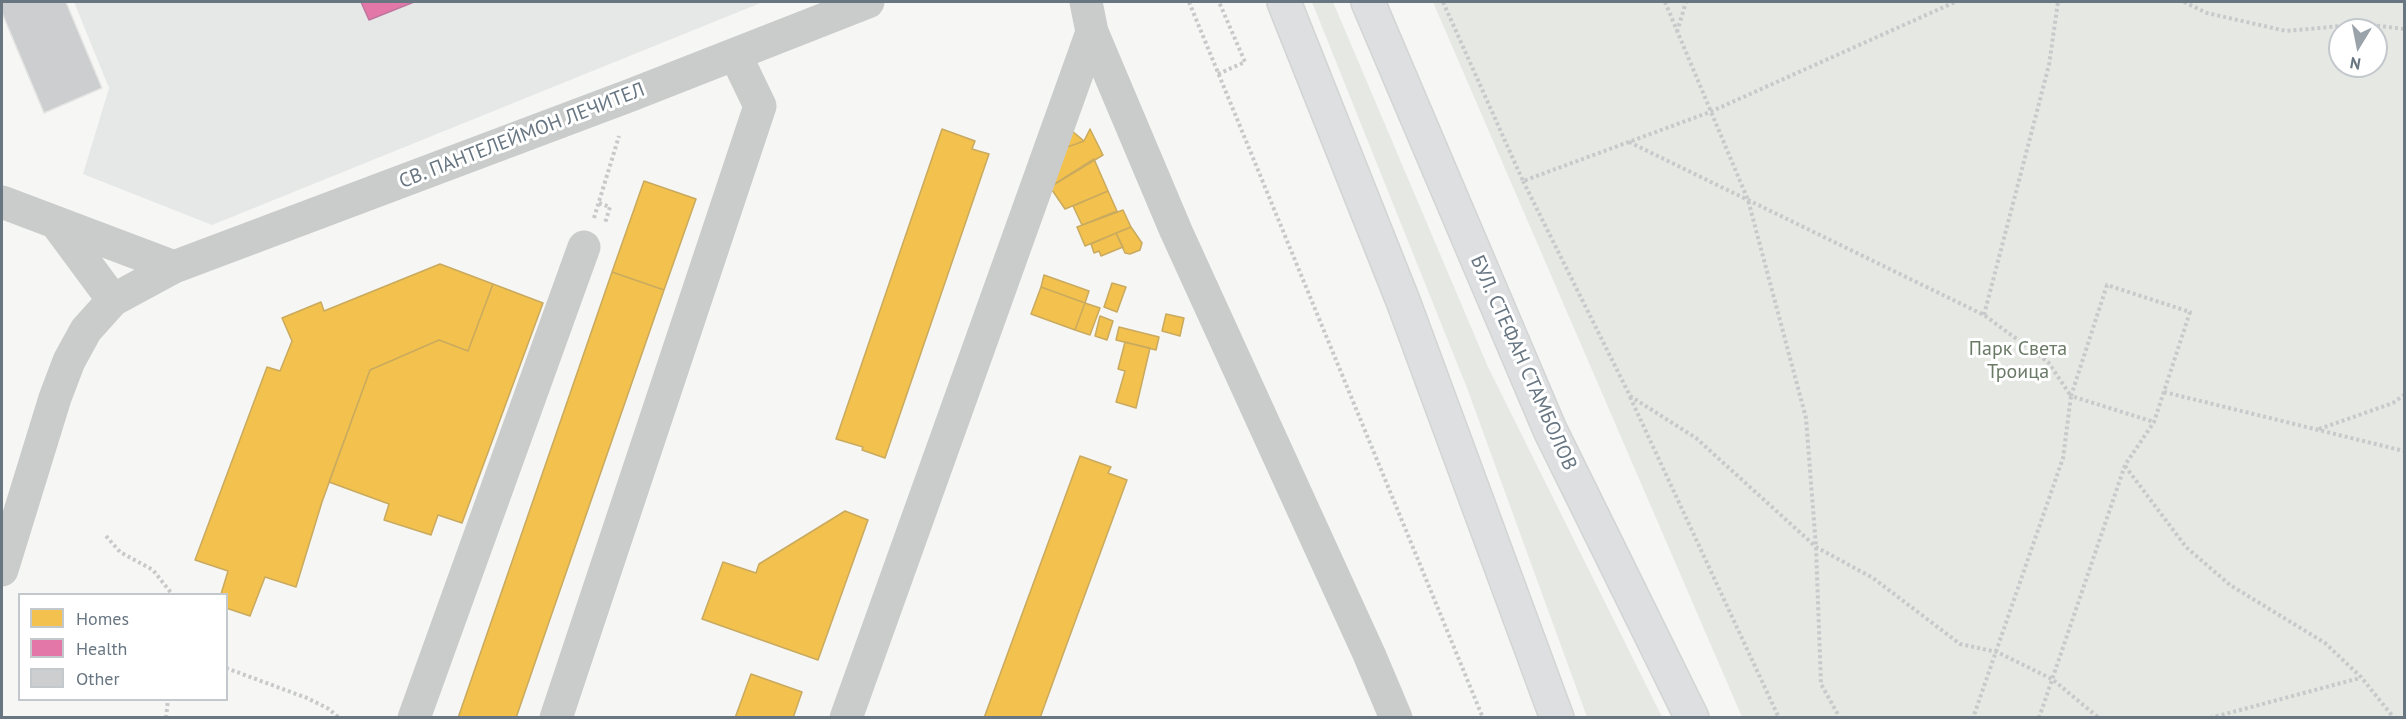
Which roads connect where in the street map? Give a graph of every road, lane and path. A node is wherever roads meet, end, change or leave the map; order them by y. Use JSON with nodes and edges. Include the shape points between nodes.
{"nodes":[{"id":1,"x":868,"y":2,"type":"edge"},
{"id":2,"x":1189,"y":2,"type":"edge"},
{"id":3,"x":1219,"y":2,"type":"edge"},
{"id":4,"x":1284,"y":2,"type":"edge"},
{"id":5,"x":1368,"y":2,"type":"edge"},
{"id":6,"x":1443,"y":2,"type":"edge"},
{"id":7,"x":1665,"y":2,"type":"edge"},
{"id":8,"x":1686,"y":2,"type":"edge"},
{"id":9,"x":1955,"y":2,"type":"edge"},
{"id":10,"x":2058,"y":2,"type":"edge"},
{"id":11,"x":2184,"y":2,"type":"edge"},
{"id":12,"x":1089,"y":17,"type":"edge"},
{"id":13,"x":2404,"y":29,"type":"edge"},
{"id":14,"x":1677,"y":32,"type":"junction"},
{"id":15,"x":735,"y":54,"type":"junction"},
{"id":16,"x":1218,"y":74,"type":"junction"},
{"id":17,"x":630,"y":95,"type":"junction"},
{"id":18,"x":1710,"y":112,"type":"junction"},
{"id":19,"x":1629,"y":142,"type":"junction"},
{"id":20,"x":1523,"y":181,"type":"junction"},
{"id":21,"x":1748,"y":200,"type":"junction"},
{"id":22,"x":2,"y":202,"type":"edge"},
{"id":23,"x":610,"y":207,"type":"dead end"},
{"id":24,"x":56,"y":223,"type":"junction"},
{"id":25,"x":584,"y":247,"type":"dead end"},
{"id":26,"x":174,"y":267,"type":"junction"},
{"id":27,"x":113,"y":300,"type":"junction"},
{"id":28,"x":1984,"y":315,"type":"junction"},
{"id":29,"x":2164,"y":392,"type":"junction"},
{"id":30,"x":2404,"y":395,"type":"edge"},
{"id":31,"x":1630,"y":396,"type":"junction"},
{"id":32,"x":2070,"y":396,"type":"junction"},
{"id":33,"x":2154,"y":422,"type":"junction"},
{"id":34,"x":2319,"y":430,"type":"junction"},
{"id":35,"x":2404,"y":451,"type":"edge"},
{"id":36,"x":2124,"y":465,"type":"junction"},
{"id":37,"x":106,"y":536,"type":"dead end"},
{"id":38,"x":1816,"y":547,"type":"junction"},
{"id":39,"x":2,"y":570,"type":"edge"},
{"id":40,"x":171,"y":593,"type":"edge"},
{"id":41,"x":1997,"y":652,"type":"junction"},
{"id":42,"x":228,"y":669,"type":"edge"},
{"id":43,"x":2361,"y":677,"type":"junction"},
{"id":44,"x":2052,"y":679,"type":"junction"},
{"id":45,"x":168,"y":701,"type":"edge"},
{"id":46,"x":166,"y":717,"type":"edge"},
{"id":47,"x":339,"y":717,"type":"edge"},
{"id":48,"x":414,"y":717,"type":"edge"},
{"id":49,"x":556,"y":717,"type":"edge"},
{"id":50,"x":846,"y":717,"type":"edge"},
{"id":51,"x":1396,"y":717,"type":"edge"},
{"id":52,"x":1483,"y":717,"type":"edge"},
{"id":53,"x":1557,"y":717,"type":"edge"},
{"id":54,"x":1692,"y":717,"type":"edge"},
{"id":55,"x":1779,"y":717,"type":"edge"},
{"id":56,"x":1840,"y":717,"type":"edge"},
{"id":57,"x":1973,"y":717,"type":"edge"},
{"id":58,"x":2038,"y":717,"type":"edge"},
{"id":59,"x":2099,"y":717,"type":"edge"},
{"id":60,"x":2210,"y":717,"type":"edge"},
{"id":61,"x":2394,"y":717,"type":"edge"}],
"edges":[{"from":1,"to":15,"type":"street","name":"СВ. ПАНТЕЛЕЙМОН ЛЕЧИТЕЛ"},
{"from":2,"to":16,"type":"path"},
{"from":3,"to":16,"type":"path","via":[[1245,62]]},
{"from":4,"to":53,"type":"main road","via":[[1403,301]]},
{"from":5,"to":54,"type":"main road","name":"БУЛ. СТЕФАН СТАМБОЛОВ","via":[[1550,430]]},
{"from":6,"to":20,"type":"path"},
{"from":7,"to":14,"type":"path"},
{"from":8,"to":14,"type":"path"},
{"from":9,"to":18,"type":"path"},
{"from":10,"to":28,"type":"path","via":[[2049,65]]},
{"from":11,"to":13,"type":"path","via":[[2207,13],[2286,31],[2364,24]]},
{"from":12,"to":50,"type":"street"},
{"from":12,"to":51,"type":"street","via":[[1176,231]]},
{"from":14,"to":18,"type":"path"},
{"from":15,"to":17,"type":"street","name":"СВ. ПАНТЕЛЕЙМОН ЛЕЧИТЕЛ"},
{"from":15,"to":49,"type":"street","via":[[760,106]]},
{"from":16,"to":52,"type":"path"},
{"from":17,"to":23,"type":"path","via":[[599,203]]},
{"from":17,"to":26,"type":"street","name":"СВ. ПАНТЕЛЕЙМОН ЛЕЧИТЕЛ"},
{"from":18,"to":19,"type":"path"},
{"from":18,"to":21,"type":"path"},
{"from":19,"to":20,"type":"path"},
{"from":19,"to":21,"type":"path"},
{"from":20,"to":31,"type":"path"},
{"from":21,"to":28,"type":"path"},
{"from":21,"to":38,"type":"path","via":[[1806,418]]},
{"from":22,"to":24,"type":"street"},
{"from":24,"to":26,"type":"street"},
{"from":24,"to":27,"type":"street"},
{"from":25,"to":48,"type":"street"},
{"from":26,"to":27,"type":"street","name":"СВ. ПАНТЕЛЕЙМОН ЛЕЧИТЕЛ"},
{"from":27,"to":39,"type":"street","name":"СВ. ПАНТЕЛЕЙМОН ЛЕЧИТЕЛ","via":[[86,330],[69,361]]},
{"from":28,"to":32,"type":"path","via":[[2048,362]]},
{"from":29,"to":32,"type":"path","via":[[2190,312],[2107,285]]},
{"from":29,"to":33,"type":"path"},
{"from":29,"to":34,"type":"path"},
{"from":30,"to":34,"type":"path","via":[[2393,403]]},
{"from":31,"to":38,"type":"path","via":[[1696,438]]},
{"from":31,"to":55,"type":"path"},
{"from":32,"to":33,"type":"path"},
{"from":32,"to":41,"type":"path","via":[[2063,458]]},
{"from":33,"to":36,"type":"path"},
{"from":34,"to":35,"type":"path"},
{"from":36,"to":43,"type":"path","via":[[2186,547],[2230,585],[2325,643]]},
{"from":36,"to":44,"type":"path"},
{"from":37,"to":40,"type":"path","via":[[120,552],[153,570]]},
{"from":38,"to":41,"type":"path","via":[[1873,578],[1960,644]]},
{"from":38,"to":56,"type":"path","via":[[1821,684]]},
{"from":41,"to":44,"type":"path"},
{"from":41,"to":57,"type":"path"},
{"from":42,"to":47,"type":"path","via":[[307,698]]},
{"from":43,"to":60,"type":"path"},
{"from":43,"to":61,"type":"path"},
{"from":44,"to":58,"type":"path"},
{"from":44,"to":59,"type":"path"},
{"from":45,"to":46,"type":"path"}]}
